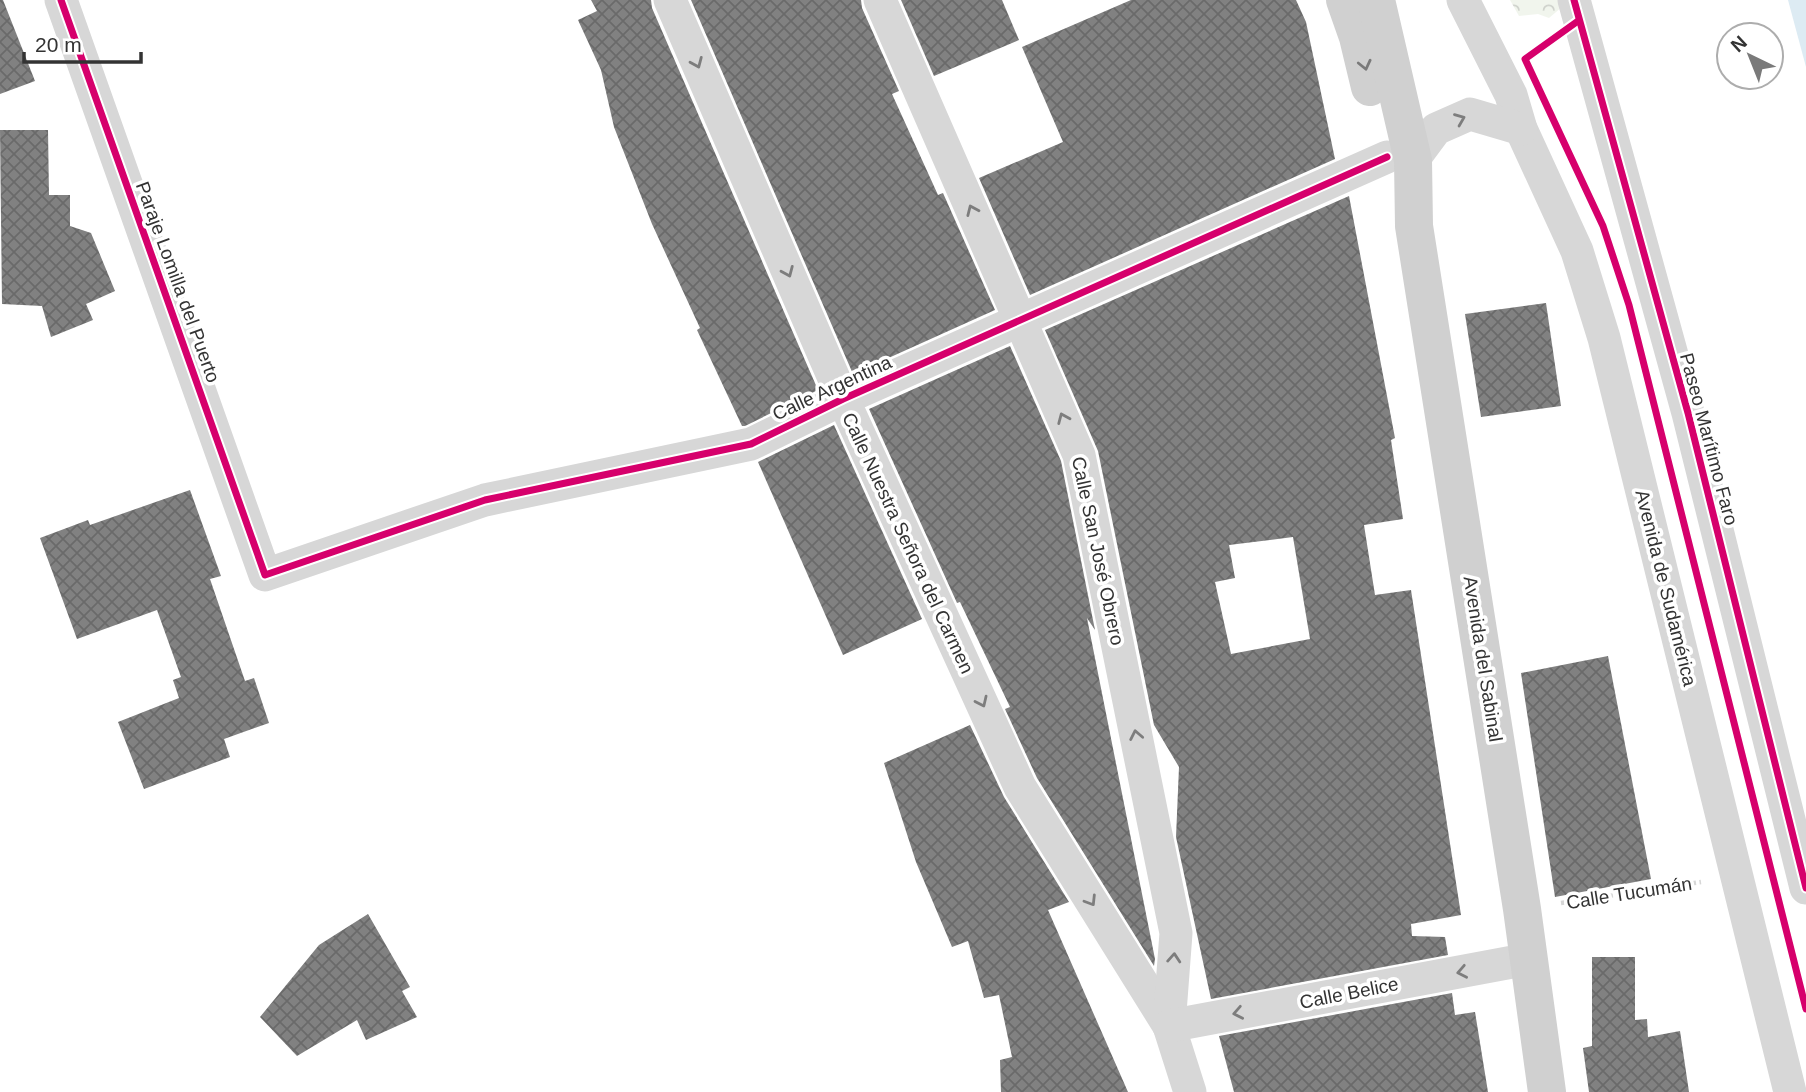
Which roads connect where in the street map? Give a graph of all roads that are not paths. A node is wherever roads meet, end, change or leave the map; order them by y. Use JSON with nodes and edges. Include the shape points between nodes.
{"nodes":[{"id":1,"x":61,"y":0,"type":"edge"},
{"id":2,"x":670,"y":0,"type":"edge"},
{"id":3,"x":880,"y":0,"type":"edge"},
{"id":4,"x":1345,"y":0,"type":"edge"},
{"id":5,"x":1376,"y":0,"type":"edge"},
{"id":6,"x":1463,"y":0,"type":"edge"},
{"id":7,"x":1574,"y":0,"type":"edge"},
{"id":8,"x":1521,"y":129,"type":"junction"},
{"id":9,"x":1400,"y":159,"type":"junction"},
{"id":10,"x":1021,"y":320,"type":"junction"},
{"id":11,"x":843,"y":399,"type":"junction"},
{"id":12,"x":265,"y":575,"type":"joint"},
{"id":13,"x":1806,"y":888,"type":"edge"},
{"id":14,"x":1529,"y":959,"type":"junction"},
{"id":15,"x":1169,"y":1026,"type":"junction"},
{"id":16,"x":1190,"y":1092,"type":"edge"},
{"id":17,"x":1547,"y":1092,"type":"edge"},
{"id":18,"x":1790,"y":1092,"type":"edge"}],
"edges":[{"from":1,"to":12,"type":"street","name":"Paraje Lomilla del Puerto"},
{"from":2,"to":11,"type":"street","name":"Calle Nuestra Señora del Carmen","one_way":true},
{"from":10,"to":3,"type":"street","name":"Calle San José Obrero","one_way":true},
{"from":4,"to":9,"type":"street","name":"Avenida del Sabinal","one_way":true},
{"from":5,"to":9,"type":"street","name":"Avenida del Sabinal"},
{"from":6,"to":8,"type":"street","name":"Avenida de Sudamérica","via":[[1511,95]]},
{"from":7,"to":13,"type":"street","name":"Paseo Marítimo Faro","via":[[1688,413]]},
{"from":9,"to":8,"type":"street","one_way":true,"via":[[1436,129],[1470,114]]},
{"from":8,"to":18,"type":"street","name":"Avenida de Sudamérica","via":[[1577,251],[1604,338]]},
{"from":9,"to":10,"type":"street","name":"Calle Argentina"},
{"from":9,"to":14,"type":"street","name":"Avenida del Sabinal"},
{"from":10,"to":11,"type":"street","name":"Calle Argentina"},
{"from":15,"to":10,"type":"street","name":"Calle San José Obrero","one_way":true,"via":[[1176,933],[1079,455]]},
{"from":11,"to":12,"type":"street","name":"Calle Argentina","via":[[751,444],[485,500]]},
{"from":11,"to":15,"type":"street","name":"Calle Nuestra Señora del Carmen","one_way":true,"via":[[1020,787]]},
{"from":14,"to":15,"type":"street","name":"Calle Belice","one_way":true},
{"from":14,"to":17,"type":"street","name":"Avenida del Sabinal"},
{"from":15,"to":16,"type":"street","name":"Calle San José Obrero"}]}
